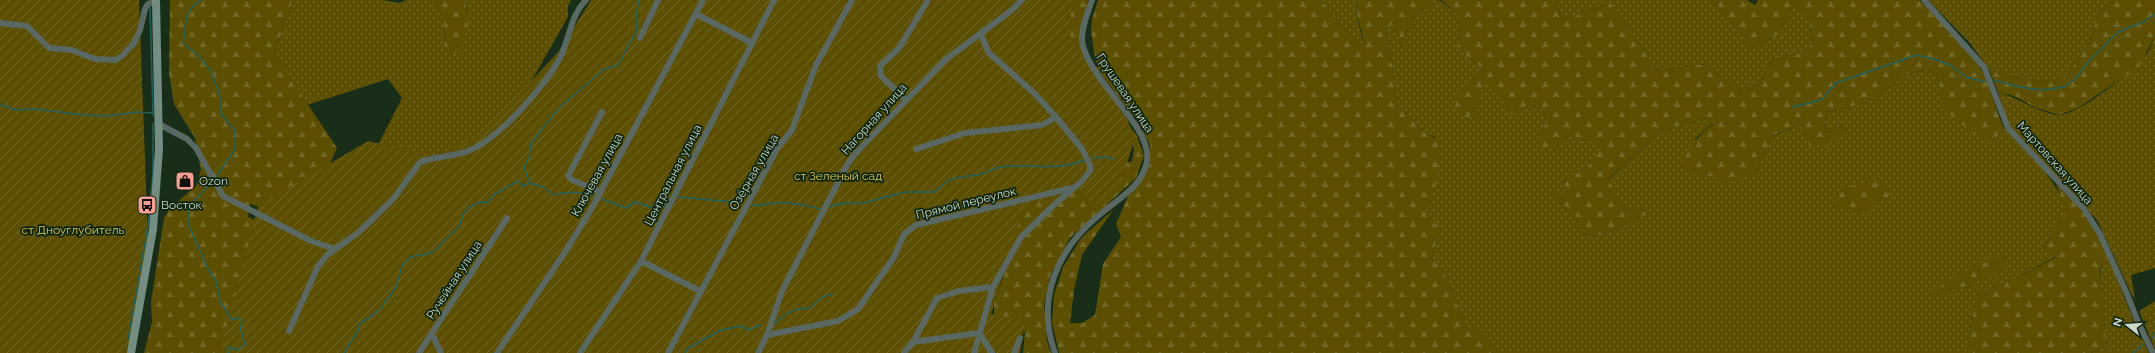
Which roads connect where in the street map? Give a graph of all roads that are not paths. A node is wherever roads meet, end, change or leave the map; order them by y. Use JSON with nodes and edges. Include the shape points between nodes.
{"nodes":[{"id":1,"x":156,"y":0,"type":"edge"},
{"id":2,"x":586,"y":0,"type":"edge"},
{"id":3,"x":658,"y":0,"type":"edge"},
{"id":4,"x":703,"y":0,"type":"edge"},
{"id":5,"x":774,"y":0,"type":"edge"},
{"id":6,"x":852,"y":0,"type":"edge"},
{"id":7,"x":928,"y":0,"type":"edge"},
{"id":8,"x":1022,"y":0,"type":"edge"},
{"id":9,"x":1092,"y":0,"type":"edge"},
{"id":10,"x":1924,"y":0,"type":"edge"},
{"id":11,"x":696,"y":14,"type":"junction"},
{"id":12,"x":0,"y":23,"type":"edge"},
{"id":13,"x":981,"y":34,"type":"junction"},
{"id":14,"x":640,"y":38,"type":"dead end"},
{"id":15,"x":752,"y":43,"type":"junction"},
{"id":16,"x":906,"y":100,"type":"junction"},
{"id":17,"x":602,"y":112,"type":"dead end"},
{"id":18,"x":1056,"y":117,"type":"junction"},
{"id":19,"x":159,"y":124,"type":"junction"},
{"id":20,"x":916,"y":148,"type":"dead end"},
{"id":21,"x":1075,"y":187,"type":"junction"},
{"id":22,"x":601,"y":192,"type":"junction"},
{"id":23,"x":507,"y":218,"type":"dead end"},
{"id":24,"x":335,"y":249,"type":"junction"},
{"id":25,"x":641,"y":261,"type":"junction"},
{"id":26,"x":993,"y":288,"type":"junction"},
{"id":27,"x":700,"y":291,"type":"junction"},
{"id":28,"x":289,"y":331,"type":"dead end"},
{"id":29,"x":979,"y":333,"type":"junction"},
{"id":30,"x":432,"y":334,"type":"junction"},
{"id":31,"x":767,"y":335,"type":"junction"},
{"id":32,"x":1020,"y":338,"type":"dead end"},
{"id":33,"x":913,"y":342,"type":"junction"},
{"id":34,"x":131,"y":353,"type":"edge"},
{"id":35,"x":419,"y":353,"type":"edge"},
{"id":36,"x":440,"y":353,"type":"edge"},
{"id":37,"x":497,"y":353,"type":"edge"},
{"id":38,"x":580,"y":353,"type":"edge"},
{"id":39,"x":668,"y":353,"type":"edge"},
{"id":40,"x":758,"y":353,"type":"edge"},
{"id":41,"x":904,"y":353,"type":"edge"},
{"id":42,"x":974,"y":353,"type":"edge"},
{"id":43,"x":992,"y":353,"type":"edge"},
{"id":44,"x":1014,"y":353,"type":"edge"},
{"id":45,"x":1055,"y":353,"type":"edge"},
{"id":46,"x":2154,"y":353,"type":"edge"}],
"edges":[{"from":1,"to":12,"type":"street","via":[[144,9],[140,30],[134,42],[115,60],[95,58],[72,50],[49,48],[27,26]]},
{"from":1,"to":19,"type":"street"},
{"from":2,"to":24,"type":"street","via":[[578,8],[560,58],[532,96],[489,140],[468,151],[420,162],[394,198],[359,232]]},
{"from":3,"to":14,"type":"street"},
{"from":4,"to":11,"type":"street","name":"Ключевая улица"},
{"from":5,"to":15,"type":"street","name":"Центральная улица"},
{"from":6,"to":27,"type":"street","name":"Озёрная улица","via":[[816,65],[792,130],[778,147]]},
{"from":7,"to":16,"type":"street","via":[[899,48],[880,66],[881,76]]},
{"from":8,"to":13,"type":"street","name":"Нагорная улица"},
{"from":9,"to":45,"type":"street","name":"Грушевая улица","via":[[1083,29],[1085,52],[1095,72],[1147,145],[1148,162],[1134,187],[1077,235],[1062,257],[1052,281],[1047,308],[1050,339]]},
{"from":10,"to":46,"type":"street","name":"Мартовская улица","via":[[1984,66],[2008,128],[2084,209],[2100,234]]},
{"from":11,"to":15,"type":"street"},
{"from":11,"to":22,"type":"street","name":"Ключевая улица"},
{"from":13,"to":16,"type":"street","name":"Нагорная улица","via":[[945,60]]},
{"from":13,"to":18,"type":"street","via":[[988,52],[1034,92]]},
{"from":15,"to":25,"type":"street","name":"Центральная улица"},
{"from":16,"to":31,"type":"street","name":"Нагорная улица","via":[[847,165],[782,291]]},
{"from":17,"to":22,"type":"street","via":[[568,176]]},
{"from":18,"to":20,"type":"street","via":[[1042,125],[965,133]]},
{"from":18,"to":21,"type":"street","via":[[1082,149],[1090,165],[1090,171]]},
{"from":19,"to":24,"type":"street","via":[[187,139],[196,148],[223,196],[311,240]]},
{"from":19,"to":34,"type":"street","via":[[153,229]]},
{"from":21,"to":26,"type":"street","via":[[1021,237]]},
{"from":21,"to":31,"type":"street","name":"Прямой переулок","via":[[916,225],[904,234],[894,257],[858,309],[838,321]]},
{"from":22,"to":37,"type":"street","name":"Ключевая улица","via":[[567,249]]},
{"from":23,"to":30,"type":"street","name":"Ручейная улица"},
{"from":24,"to":28,"type":"street","via":[[318,266]]},
{"from":25,"to":27,"type":"street"},
{"from":25,"to":38,"type":"street","name":"Центральная улица"},
{"from":26,"to":29,"type":"street"},
{"from":26,"to":33,"type":"street","via":[[959,291],[938,298]]},
{"from":27,"to":39,"type":"street","name":"Озёрная улица"},
{"from":29,"to":33,"type":"street"},
{"from":29,"to":42,"type":"street"},
{"from":29,"to":43,"type":"street"},
{"from":30,"to":35,"type":"street","name":"Ручейная улица"},
{"from":30,"to":36,"type":"street"},
{"from":31,"to":40,"type":"street","name":"Нагорная улица"},
{"from":32,"to":44,"type":"street"},
{"from":33,"to":41,"type":"street"}]}
